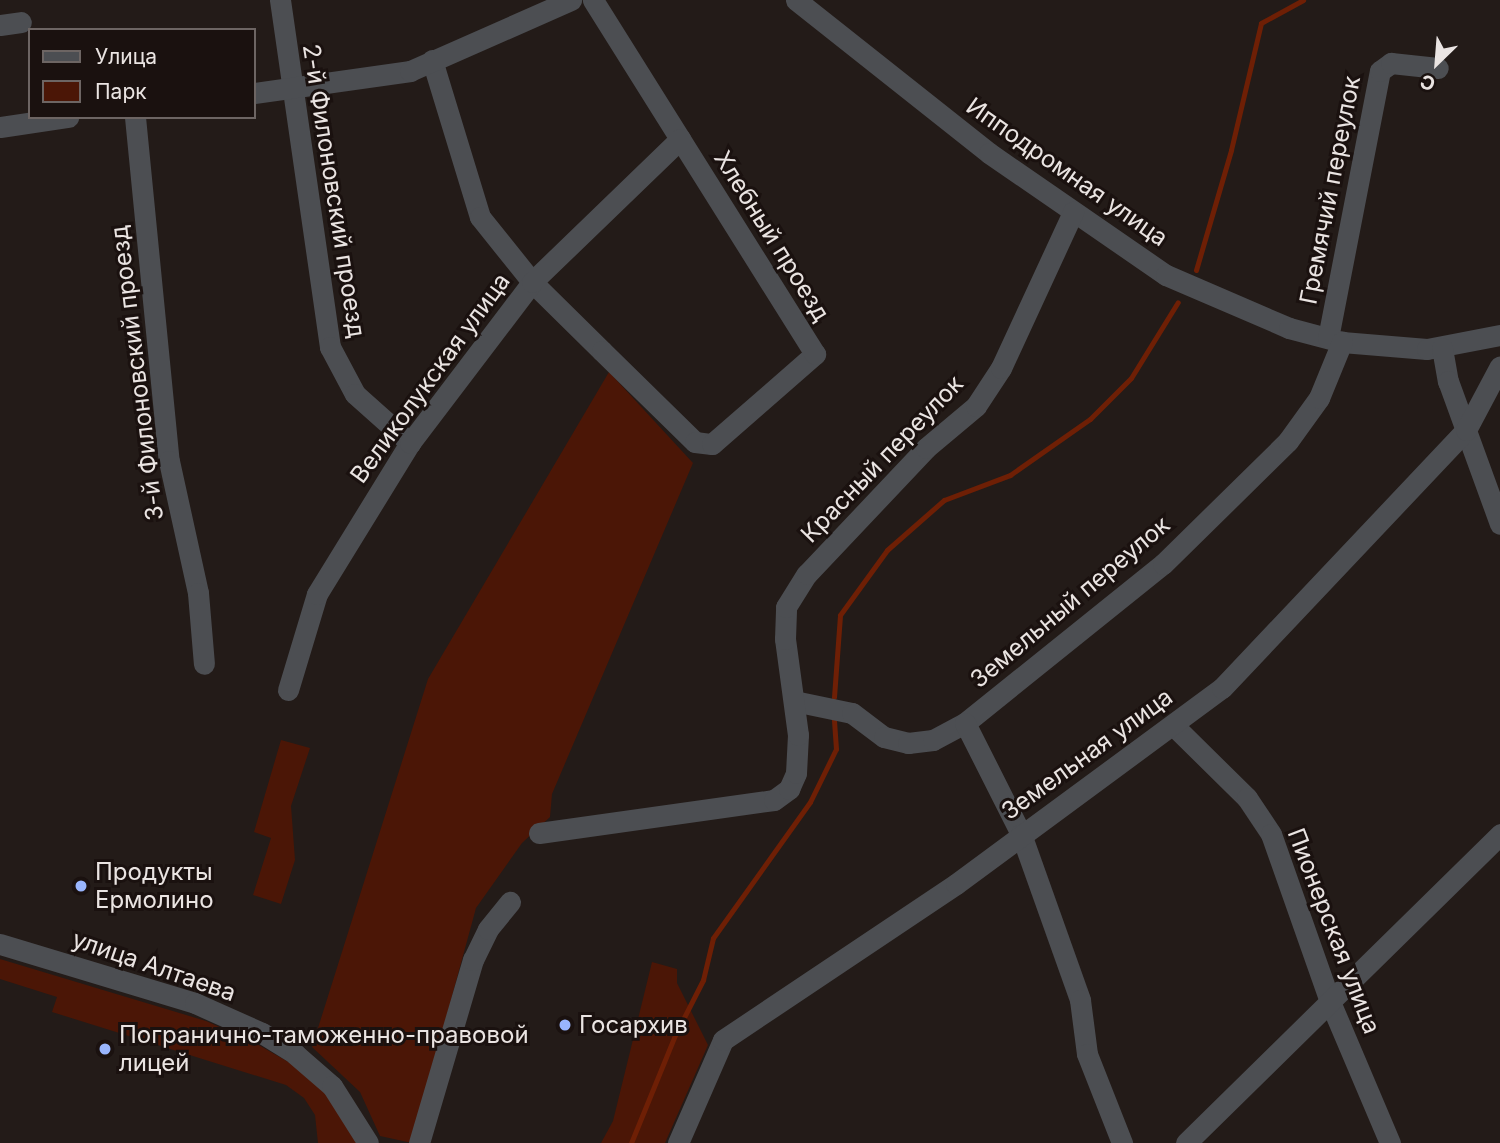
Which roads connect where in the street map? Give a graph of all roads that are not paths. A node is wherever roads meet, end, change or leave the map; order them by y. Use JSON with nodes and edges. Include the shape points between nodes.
{"nodes":[{"id":1,"x":280,"y":0,"type":"edge"},
{"id":2,"x":571,"y":0,"type":"edge"},
{"id":3,"x":593,"y":0,"type":"edge"},
{"id":4,"x":796,"y":0,"type":"edge"},
{"id":5,"x":432,"y":60,"type":"junction"},
{"id":6,"x":1438,"y":68,"type":"dead end"},
{"id":7,"x":290,"y":89,"type":"junction"},
{"id":8,"x":256,"y":93,"type":"edge"},
{"id":9,"x":54,"y":119,"type":"edge"},
{"id":10,"x":135,"y":119,"type":"edge"},
{"id":11,"x":0,"y":127,"type":"edge"},
{"id":12,"x":680,"y":139,"type":"junction"},
{"id":13,"x":1073,"y":212,"type":"junction"},
{"id":14,"x":532,"y":282,"type":"junction"},
{"id":15,"x":1500,"y":335,"type":"edge"},
{"id":16,"x":1335,"y":340,"type":"junction"},
{"id":17,"x":1442,"y":348,"type":"junction"},
{"id":18,"x":1500,"y":366,"type":"edge"},
{"id":19,"x":1466,"y":430,"type":"junction"},
{"id":20,"x":410,"y":443,"type":"junction"},
{"id":21,"x":1500,"y":524,"type":"edge"},
{"id":22,"x":204,"y":664,"type":"dead end"},
{"id":23,"x":288,"y":690,"type":"dead end"},
{"id":24,"x":794,"y":701,"type":"junction"},
{"id":25,"x":965,"y":723,"type":"junction"},
{"id":26,"x":1173,"y":725,"type":"junction"},
{"id":27,"x":539,"y":833,"type":"dead end"},
{"id":28,"x":1021,"y":834,"type":"junction"},
{"id":29,"x":1500,"y":834,"type":"edge"},
{"id":30,"x":510,"y":902,"type":"dead end"},
{"id":31,"x":0,"y":944,"type":"edge"},
{"id":32,"x":1331,"y":1004,"type":"junction"},
{"id":33,"x":368,"y":1143,"type":"edge"},
{"id":34,"x":419,"y":1143,"type":"edge"},
{"id":35,"x":678,"y":1143,"type":"edge"},
{"id":36,"x":1122,"y":1143,"type":"edge"},
{"id":37,"x":1186,"y":1143,"type":"edge"},
{"id":38,"x":1390,"y":1143,"type":"edge"}],
"edges":[{"from":1,"to":7,"type":"street","name":"2-й Филоновский проезд"},
{"from":2,"to":5,"type":"street"},
{"from":3,"to":12,"type":"street","name":"Хлебный проезд"},
{"from":4,"to":13,"type":"street","name":"Ипподромная улица","via":[[989,153]]},
{"from":5,"to":7,"type":"street","via":[[410,71]]},
{"from":5,"to":14,"type":"street","via":[[480,217]]},
{"from":6,"to":16,"type":"street","name":"Гремячий переулок","via":[[1391,64],[1380,71]]},
{"from":7,"to":8,"type":"street"},
{"from":7,"to":20,"type":"street","name":"2-й Филоновский проезд","via":[[330,348],[355,394]]},
{"from":9,"to":11,"type":"street"},
{"from":10,"to":22,"type":"street","name":"3-й Филоновский проезд","via":[[169,461],[198,593]]},
{"from":12,"to":14,"type":"street","name":"Великолукская улица"},
{"from":12,"to":14,"type":"street","name":"Хлебный проезд","via":[[815,354],[712,444],[695,442]]},
{"from":13,"to":16,"type":"street","name":"Ипподромная улица","via":[[1166,275],[1289,328]]},
{"from":13,"to":24,"type":"street","name":"Красный переулок","via":[[1000,368],[976,406],[908,466],[807,574],[786,607],[785,639]]},
{"from":14,"to":20,"type":"street","name":"Великолукская улица"},
{"from":15,"to":17,"type":"street","name":"Ипподромная улица"},
{"from":16,"to":17,"type":"street","name":"Ипподромная улица"},
{"from":16,"to":25,"type":"street","name":"Земельный переулок","via":[[1319,398],[1288,441],[1163,564]]},
{"from":17,"to":19,"type":"street","via":[[1448,381]]},
{"from":18,"to":19,"type":"street","name":"Земельная улица"},
{"from":19,"to":21,"type":"street"},
{"from":19,"to":26,"type":"street","name":"Земельная улица","via":[[1222,688]]},
{"from":20,"to":23,"type":"street","name":"Великолукская улица","via":[[317,594]]},
{"from":24,"to":25,"type":"street","name":"Земельный переулок","via":[[852,713],[884,737],[908,743],[933,740]]},
{"from":24,"to":27,"type":"street","name":"Красный переулок","via":[[796,773],[789,789],[774,800]]},
{"from":25,"to":28,"type":"street"},
{"from":26,"to":28,"type":"street","name":"Земельная улица"},
{"from":26,"to":32,"type":"street","name":"Пионерская улица","via":[[1247,797],[1270,834]]},
{"from":28,"to":35,"type":"street","name":"Земельная улица","via":[[956,884],[723,1040]]},
{"from":28,"to":36,"type":"street","via":[[1080,1000],[1087,1054]]},
{"from":29,"to":32,"type":"street"},
{"from":30,"to":34,"type":"street","via":[[488,929],[473,960]]},
{"from":31,"to":33,"type":"street","name":"улица Алтаева","via":[[195,1003],[262,1033],[296,1054],[332,1086]]},
{"from":32,"to":37,"type":"street"},
{"from":32,"to":38,"type":"street","name":"Пионерская улица"}]}
